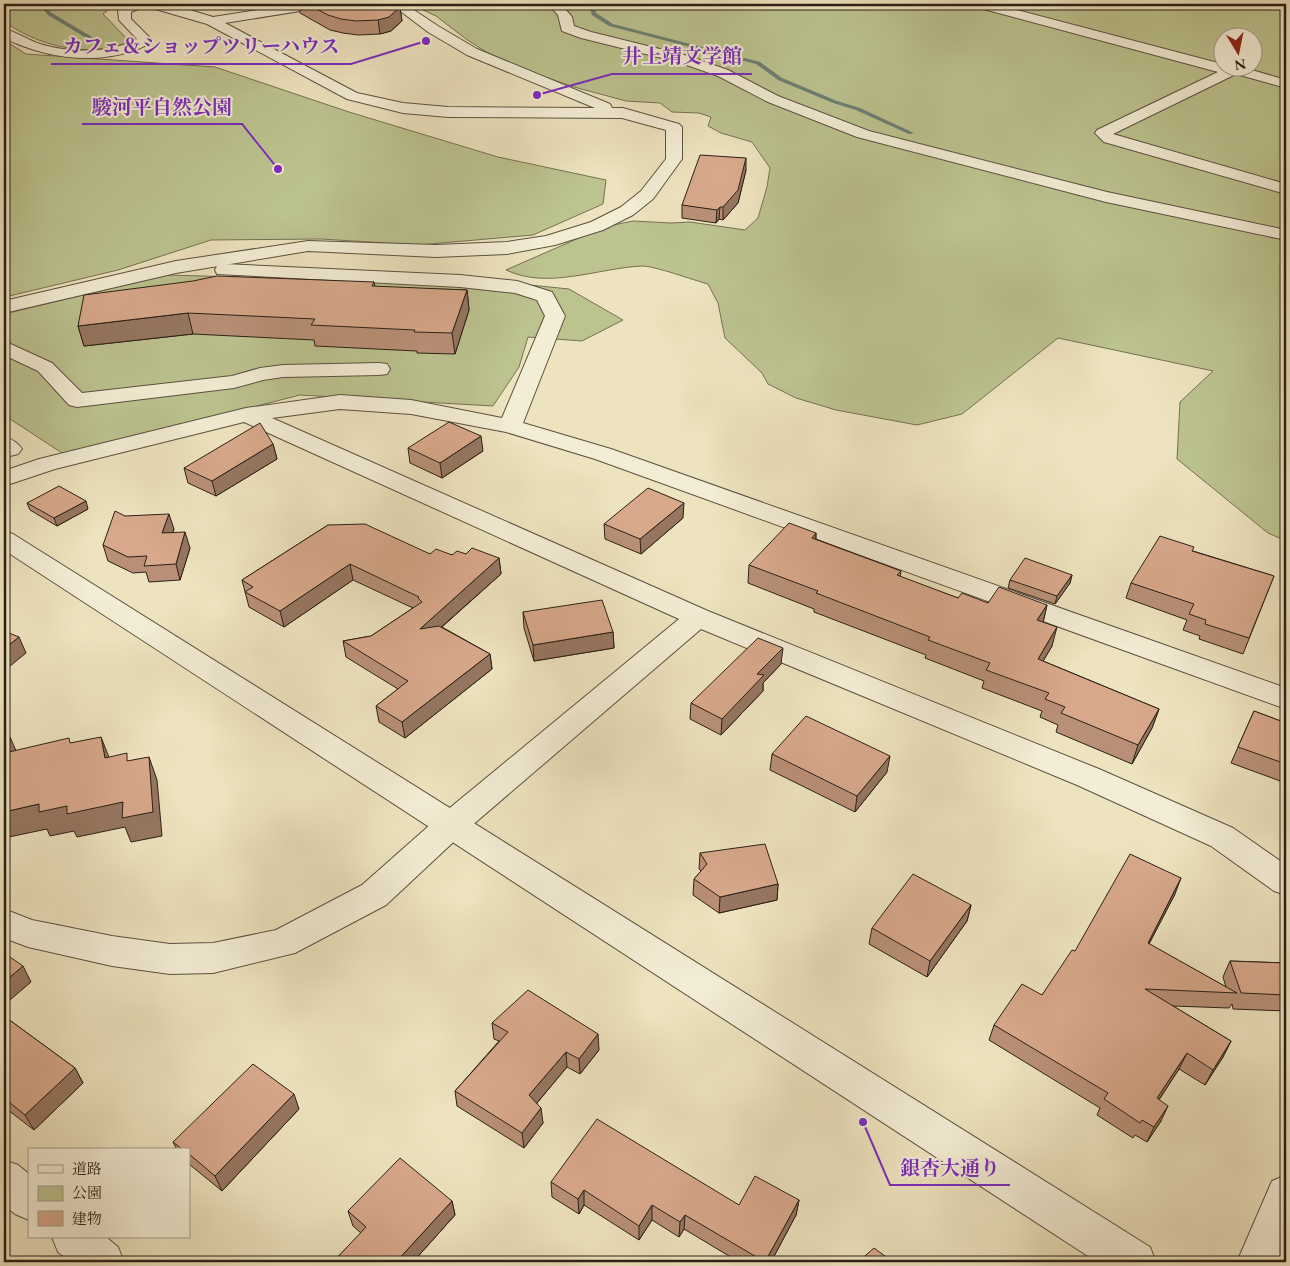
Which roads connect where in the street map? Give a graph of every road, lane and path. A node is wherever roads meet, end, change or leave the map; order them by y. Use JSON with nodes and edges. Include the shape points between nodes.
{"nodes":[{"id":1,"x":140,"y":4,"type":"edge"},
{"id":2,"x":150,"y":4,"type":"edge"},
{"id":3,"x":319,"y":4,"type":"edge"},
{"id":4,"x":397,"y":4,"type":"edge"},
{"id":5,"x":554,"y":4,"type":"edge"},
{"id":6,"x":980,"y":4,"type":"edge"},
{"id":7,"x":212,"y":21,"type":"junction"},
{"id":8,"x":4,"y":33,"type":"edge"},
{"id":9,"x":1212,"y":66,"type":"edge"},
{"id":10,"x":1262,"y":77,"type":"edge"},
{"id":11,"x":1217,"y":78,"type":"edge"},
{"id":12,"x":1286,"y":84,"type":"edge"},
{"id":13,"x":623,"y":113,"type":"junction"},
{"id":14,"x":1286,"y":189,"type":"edge"},
{"id":15,"x":1286,"y":235,"type":"edge"},
{"id":16,"x":176,"y":268,"type":"junction"},
{"id":17,"x":4,"y":307,"type":"edge"},
{"id":18,"x":4,"y":347,"type":"edge"},
{"id":19,"x":379,"y":369,"type":"dead end"},
{"id":20,"x":246,"y":415,"type":"junction"},
{"id":21,"x":510,"y":426,"type":"junction"},
{"id":22,"x":4,"y":480,"type":"edge"},
{"id":23,"x":4,"y":539,"type":"edge"},
{"id":24,"x":698,"y":617,"type":"junction"},
{"id":25,"x":1286,"y":699,"type":"edge"},
{"id":26,"x":451,"y":825,"type":"junction"},
{"id":27,"x":1286,"y":882,"type":"edge"},
{"id":28,"x":4,"y":923,"type":"edge"},
{"id":29,"x":4,"y":1179,"type":"edge"},
{"id":30,"x":1286,"y":1195,"type":"edge"},
{"id":31,"x":28,"y":1199,"type":"edge"},
{"id":32,"x":74,"y":1238,"type":"edge"},
{"id":33,"x":103,"y":1262,"type":"edge"},
{"id":34,"x":1135,"y":1262,"type":"edge"},
{"id":35,"x":1258,"y":1262,"type":"edge"}],
"edges":[{"from":1,"to":8,"type":"street","via":[[124,10],[125,20],[145,40],[133,48],[85,54],[39,48]]},
{"from":2,"to":7,"type":"street"},
{"from":3,"to":7,"type":"street"},
{"from":4,"to":13,"type":"street","via":[[472,52]]},
{"from":5,"to":15,"type":"street","via":[[563,12],[567,28],[723,73],[773,99],[862,134],[1106,197]]},
{"from":6,"to":9,"type":"street"},
{"from":7,"to":13,"type":"street","via":[[352,96],[403,108],[448,112]]},
{"from":10,"to":12,"type":"street"},
{"from":11,"to":14,"type":"street","via":[[1103,133],[1110,140]]},
{"from":13,"to":16,"type":"street","via":[[674,127],[674,159],[647,195],[627,212],[597,226],[549,241],[507,248],[436,251],[308,246]]},
{"from":16,"to":17,"type":"street"},
{"from":16,"to":21,"type":"street","via":[[460,281],[516,287],[545,296],[555,316]]},
{"from":18,"to":19,"type":"street","via":[[45,367],[77,400],[234,382],[283,371]]},
{"from":20,"to":21,"type":"street","via":[[340,402],[411,407]]},
{"from":20,"to":22,"type":"street","via":[[47,464]]},
{"from":20,"to":24,"type":"street"},
{"from":21,"to":25,"type":"street","via":[[648,470]]},
{"from":23,"to":26,"type":"street"},
{"from":24,"to":26,"type":"street"},
{"from":24,"to":27,"type":"street","via":[[1222,837]]},
{"from":26,"to":28,"type":"street","via":[[374,895],[282,943],[213,958],[170,959],[28,933]]},
{"from":26,"to":34,"type":"street"},
{"from":29,"to":31,"type":"street"},
{"from":30,"to":35,"type":"street"},
{"from":32,"to":33,"type":"street"}]}
